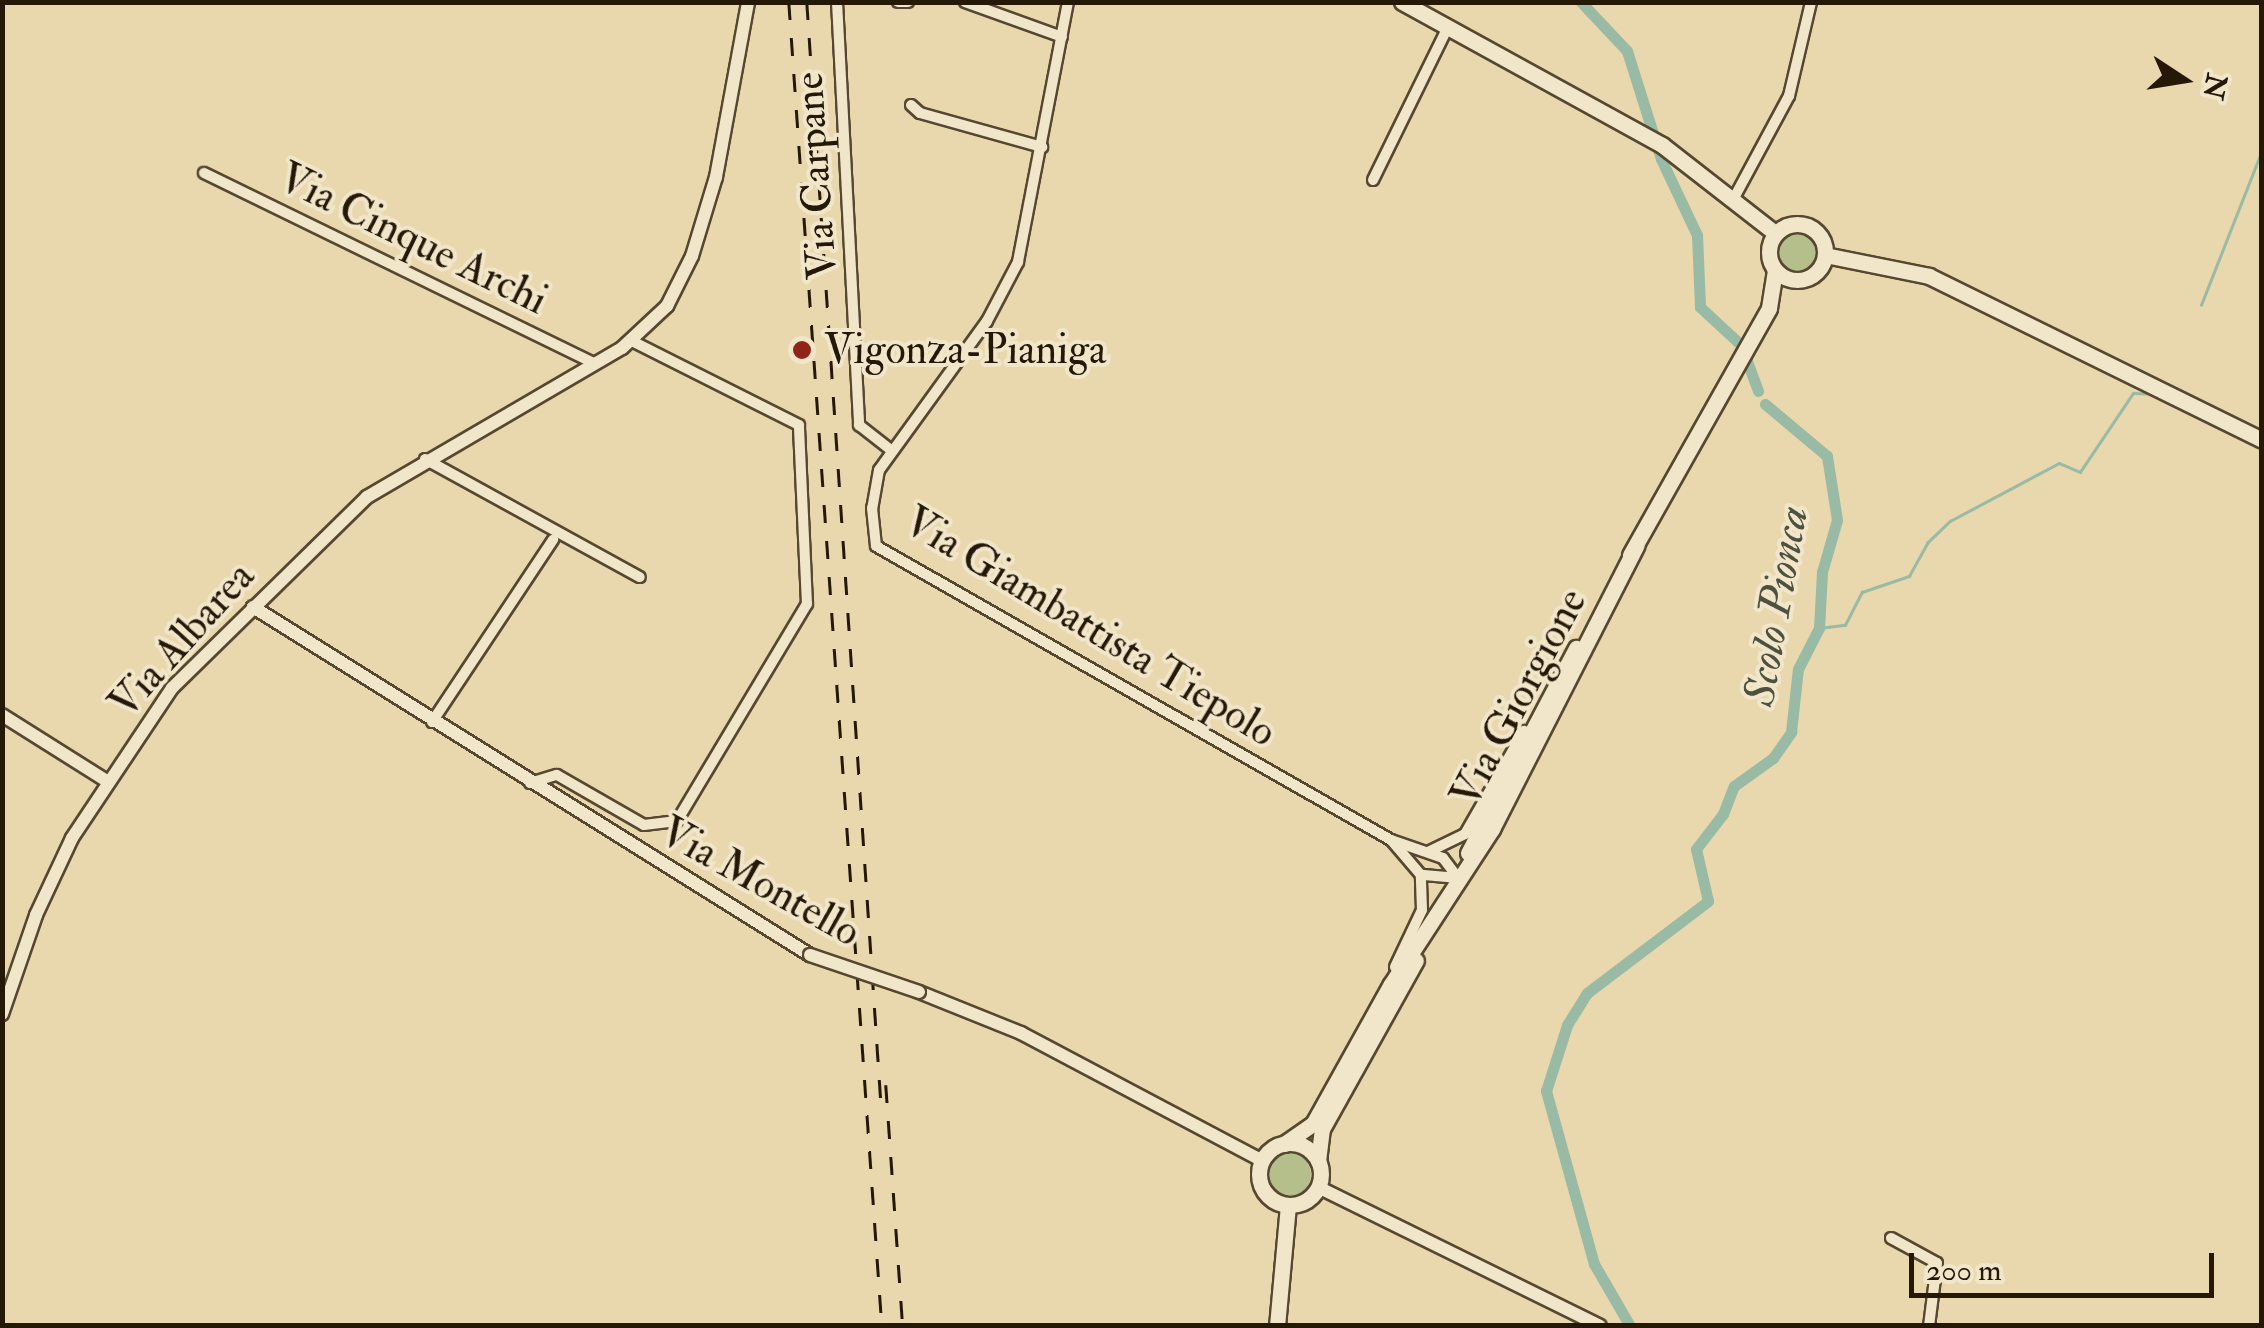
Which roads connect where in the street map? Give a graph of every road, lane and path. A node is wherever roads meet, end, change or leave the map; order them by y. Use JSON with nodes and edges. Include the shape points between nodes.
{"nodes":[{"id":1,"x":836,"y":2,"type":"edge"},
{"id":2,"x":898,"y":2,"type":"edge"},
{"id":3,"x":908,"y":2,"type":"edge"},
{"id":4,"x":1068,"y":2,"type":"edge"},
{"id":5,"x":1402,"y":2,"type":"edge"},
{"id":6,"x":1811,"y":2,"type":"edge"},
{"id":7,"x":745,"y":3,"type":"edge"},
{"id":8,"x":972,"y":4,"type":"edge"},
{"id":9,"x":1447,"y":29,"type":"junction"},
{"id":10,"x":1062,"y":37,"type":"junction"},
{"id":11,"x":911,"y":105,"type":"dead end"},
{"id":12,"x":1042,"y":147,"type":"junction"},
{"id":13,"x":204,"y":173,"type":"dead end"},
{"id":14,"x":1373,"y":180,"type":"dead end"},
{"id":15,"x":1734,"y":198,"type":"junction"},
{"id":16,"x":1775,"y":234,"type":"junction"},
{"id":17,"x":1825,"y":255,"type":"junction"},
{"id":18,"x":1775,"y":270,"type":"junction"},
{"id":19,"x":1801,"y":280,"type":"junction"},
{"id":20,"x":1768,"y":308,"type":"junction"},
{"id":21,"x":632,"y":341,"type":"junction"},
{"id":22,"x":594,"y":363,"type":"junction"},
{"id":23,"x":2262,"y":440,"type":"edge"},
{"id":24,"x":890,"y":448,"type":"junction"},
{"id":25,"x":424,"y":458,"type":"junction"},
{"id":26,"x":552,"y":540,"type":"dead end"},
{"id":27,"x":1636,"y":546,"type":"junction"},
{"id":28,"x":640,"y":578,"type":"dead end"},
{"id":29,"x":254,"y":607,"type":"junction"},
{"id":30,"x":1565,"y":668,"type":"junction"},
{"id":31,"x":2,"y":715,"type":"edge"},
{"id":32,"x":432,"y":722,"type":"junction"},
{"id":33,"x":107,"y":782,"type":"junction"},
{"id":34,"x":530,"y":783,"type":"junction"},
{"id":35,"x":1391,"y":840,"type":"junction"},
{"id":36,"x":1430,"y":851,"type":"junction"},
{"id":37,"x":1421,"y":875,"type":"junction"},
{"id":38,"x":1458,"y":878,"type":"junction"},
{"id":39,"x":1423,"y":940,"type":"junction"},
{"id":40,"x":1391,"y":984,"type":"junction"},
{"id":41,"x":2,"y":1014,"type":"edge"},
{"id":42,"x":1284,"y":1144,"type":"junction"},
{"id":43,"x":1263,"y":1161,"type":"junction"},
{"id":44,"x":1318,"y":1161,"type":"junction"},
{"id":45,"x":1318,"y":1187,"type":"junction"},
{"id":46,"x":1288,"y":1205,"type":"junction"},
{"id":47,"x":1891,"y":1238,"type":"dead end"},
{"id":48,"x":1277,"y":1326,"type":"edge"},
{"id":49,"x":1600,"y":1326,"type":"edge"},
{"id":50,"x":1929,"y":1326,"type":"edge"}],
"edges":[{"from":1,"to":24,"type":"street","name":"Via Carpane","via":[[859,425]]},
{"from":2,"to":3,"type":"street"},
{"from":4,"to":10,"type":"street","name":"Via Giambattista Tiepolo"},
{"from":5,"to":9,"type":"main road"},
{"from":6,"to":15,"type":"street","via":[[1790,96]]},
{"from":7,"to":21,"type":"street","name":"Via Albarea","via":[[716,178],[692,256],[667,306]]},
{"from":8,"to":10,"type":"street"},
{"from":9,"to":14,"type":"street"},
{"from":9,"to":15,"type":"main road","via":[[1638,130]]},
{"from":10,"to":12,"type":"street","name":"Via Giambattista Tiepolo"},
{"from":11,"to":12,"type":"street"},
{"from":12,"to":24,"type":"street","name":"Via Giambattista Tiepolo","via":[[1010,280],[987,321]]},
{"from":13,"to":22,"type":"street","name":"Via Cinque Archi"},
{"from":15,"to":16,"type":"main road"},
{"from":16,"to":17,"type":"main road","via":[[1790,224],[1808,226],[1822,238]]},
{"from":16,"to":18,"type":"main road","via":[[1768,252]]},
{"from":17,"to":19,"type":"main road","via":[[1817,272]]},
{"from":17,"to":23,"type":"main road","via":[[1928,276]]},
{"from":18,"to":19,"type":"main road"},
{"from":18,"to":20,"type":"main road","name":"Via Giorgione"},
{"from":19,"to":20,"type":"main road","name":"Via Giorgione"},
{"from":20,"to":27,"type":"main road","name":"Via Giorgione"},
{"from":21,"to":22,"type":"street","name":"Via Albarea"},
{"from":21,"to":34,"type":"street","via":[[798,425],[807,604],[677,821],[644,825],[557,775]]},
{"from":22,"to":25,"type":"street","name":"Via Albarea"},
{"from":24,"to":35,"type":"street","name":"Via Giambattista Tiepolo","via":[[873,488],[876,546]]},
{"from":25,"to":28,"type":"street"},
{"from":25,"to":29,"type":"street","name":"Via Albarea","via":[[345,515]]},
{"from":26,"to":32,"type":"street"},
{"from":27,"to":30,"type":"main road","name":"Via Giorgione"},
{"from":27,"to":38,"type":"main road","name":"Via Giorgione","via":[[1505,805]]},
{"from":29,"to":32,"type":"street","name":"Via Montello"},
{"from":29,"to":33,"type":"street","name":"Via Albarea","via":[[172,688]]},
{"from":30,"to":36,"type":"street","name":"Via Giorgione","via":[[1464,834]]},
{"from":30,"to":38,"type":"main road","name":"Via Giorgione","via":[[1480,821]]},
{"from":31,"to":33,"type":"street"},
{"from":32,"to":34,"type":"street","name":"Via Montello"},
{"from":33,"to":41,"type":"street","name":"Via Albarea","via":[[36,915]]},
{"from":34,"to":43,"type":"street","name":"Via Montello","bridge":true,"via":[[810,955],[1022,1033]]},
{"from":35,"to":36,"type":"street","name":"Via Giambattista Tiepolo"},
{"from":35,"to":37,"type":"street","name":"Via Giambattista Tiepolo"},
{"from":36,"to":38,"type":"street","name":"Via Giambattista Tiepolo"},
{"from":37,"to":38,"type":"street"},
{"from":37,"to":40,"type":"street","via":[[1422,910]]},
{"from":38,"to":39,"type":"main road","name":"Via Giorgione"},
{"from":39,"to":40,"type":"main road","name":"Via Giorgione"},
{"from":39,"to":44,"type":"main road","name":"Via Giorgione","via":[[1405,989],[1322,1130]]},
{"from":40,"to":42,"type":"main road","name":"Via Giorgione","via":[[1313,1124]]},
{"from":42,"to":43,"type":"main road"},
{"from":42,"to":44,"type":"main road","via":[[1306,1148]]},
{"from":43,"to":46,"type":"main road","via":[[1262,1186]]},
{"from":44,"to":45,"type":"main road"},
{"from":45,"to":46,"type":"main road","via":[[1306,1201]]},
{"from":45,"to":49,"type":"street"},
{"from":46,"to":48,"type":"main road"},
{"from":47,"to":50,"type":"street","via":[[1937,1263]]}]}
